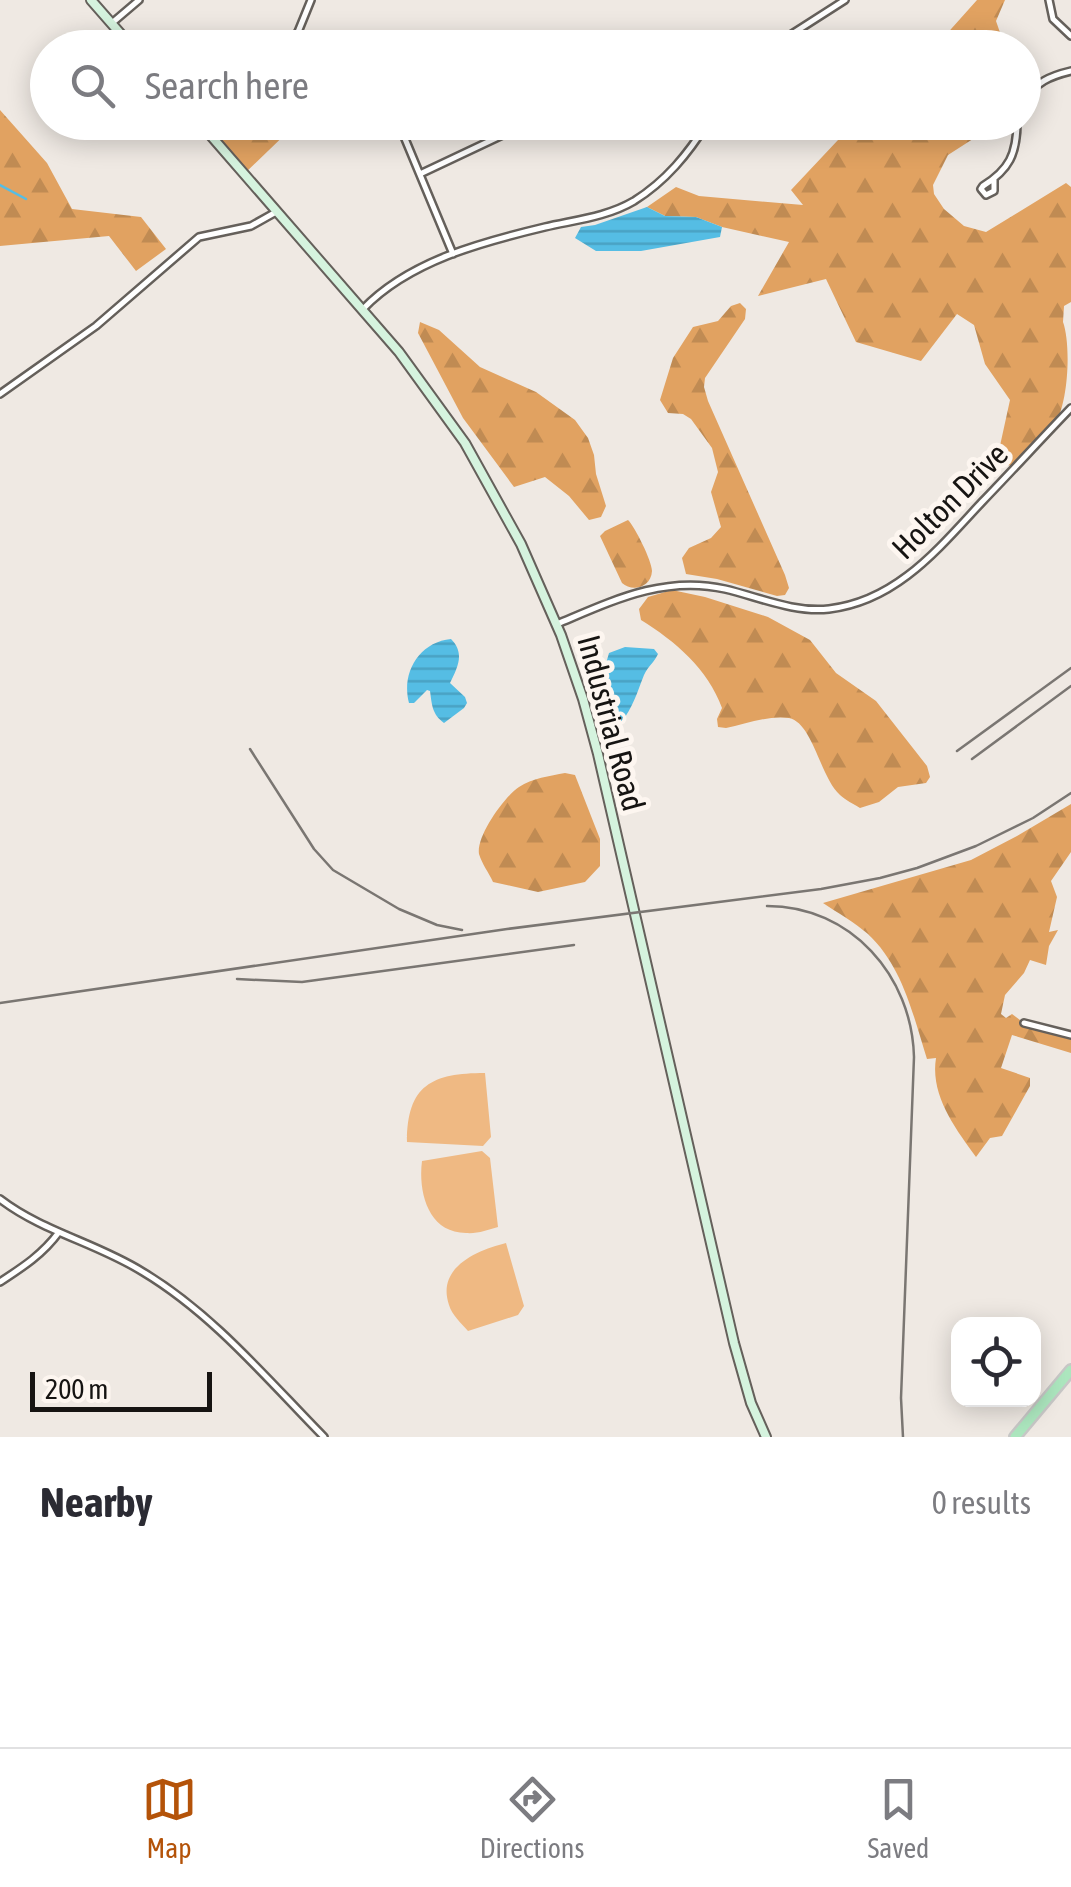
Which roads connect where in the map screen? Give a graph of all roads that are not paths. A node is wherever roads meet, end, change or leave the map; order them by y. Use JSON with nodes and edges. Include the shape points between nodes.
{"nodes":[{"id":1,"x":91,"y":0,"type":"edge"},
{"id":2,"x":139,"y":0,"type":"edge"},
{"id":3,"x":312,"y":0,"type":"edge"},
{"id":4,"x":845,"y":0,"type":"edge"},
{"id":5,"x":1048,"y":0,"type":"edge"},
{"id":6,"x":112,"y":23,"type":"junction"},
{"id":7,"x":118,"y":30,"type":"edge"},
{"id":8,"x":299,"y":30,"type":"edge"},
{"id":9,"x":798,"y":30,"type":"edge"},
{"id":10,"x":1071,"y":36,"type":"edge"},
{"id":11,"x":1071,"y":71,"type":"edge"},
{"id":12,"x":1041,"y":81,"type":"edge"},
{"id":13,"x":214,"y":140,"type":"edge"},
{"id":14,"x":406,"y":140,"type":"edge"},
{"id":15,"x":492,"y":140,"type":"edge"},
{"id":16,"x":695,"y":140,"type":"edge"},
{"id":17,"x":1017,"y":140,"type":"edge"},
{"id":18,"x":420,"y":174,"type":"junction"},
{"id":19,"x":994,"y":180,"type":"dead end"},
{"id":20,"x":276,"y":212,"type":"junction"},
{"id":21,"x":452,"y":254,"type":"junction"},
{"id":22,"x":363,"y":310,"type":"junction"},
{"id":23,"x":0,"y":394,"type":"edge"},
{"id":24,"x":1071,"y":408,"type":"edge"},
{"id":25,"x":557,"y":624,"type":"junction"},
{"id":26,"x":1024,"y":1024,"type":"dead end"},
{"id":27,"x":1071,"y":1036,"type":"edge"},
{"id":28,"x":0,"y":1200,"type":"edge"},
{"id":29,"x":60,"y":1232,"type":"junction"},
{"id":30,"x":0,"y":1282,"type":"edge"},
{"id":31,"x":1071,"y":1370,"type":"edge"},
{"id":32,"x":324,"y":1437,"type":"edge"},
{"id":33,"x":766,"y":1437,"type":"edge"},
{"id":34,"x":1015,"y":1437,"type":"edge"}],
"edges":[{"from":1,"to":6,"type":"main road"},
{"from":2,"to":6,"type":"street"},
{"from":3,"to":8,"type":"street"},
{"from":4,"to":9,"type":"street"},
{"from":5,"to":10,"type":"street"},
{"from":6,"to":7,"type":"main road"},
{"from":11,"to":12,"type":"street"},
{"from":13,"to":20,"type":"main road","name":"Industrial Road"},
{"from":14,"to":18,"type":"street"},
{"from":15,"to":18,"type":"street"},
{"from":16,"to":21,"type":"street","via":[[668,176],[625,206]]},
{"from":17,"to":19,"type":"street"},
{"from":18,"to":21,"type":"street"},
{"from":20,"to":22,"type":"main road","name":"Industrial Road"},
{"from":20,"to":23,"type":"street","via":[[257,224],[199,238],[96,326]]},
{"from":21,"to":22,"type":"street","via":[[406,277]]},
{"from":22,"to":25,"type":"main road","name":"Industrial Road","via":[[465,444]]},
{"from":24,"to":25,"type":"street","name":"Holton Drive","via":[[924,564],[886,591],[825,610],[703,585],[664,586]]},
{"from":25,"to":33,"type":"main road","name":"Industrial Road","via":[[598,754],[734,1343]]},
{"from":26,"to":27,"type":"street"},
{"from":28,"to":29,"type":"street"},
{"from":29,"to":30,"type":"street","via":[[32,1262]]},
{"from":29,"to":32,"type":"street","via":[[170,1289]]},
{"from":31,"to":34,"type":"main road"}]}
